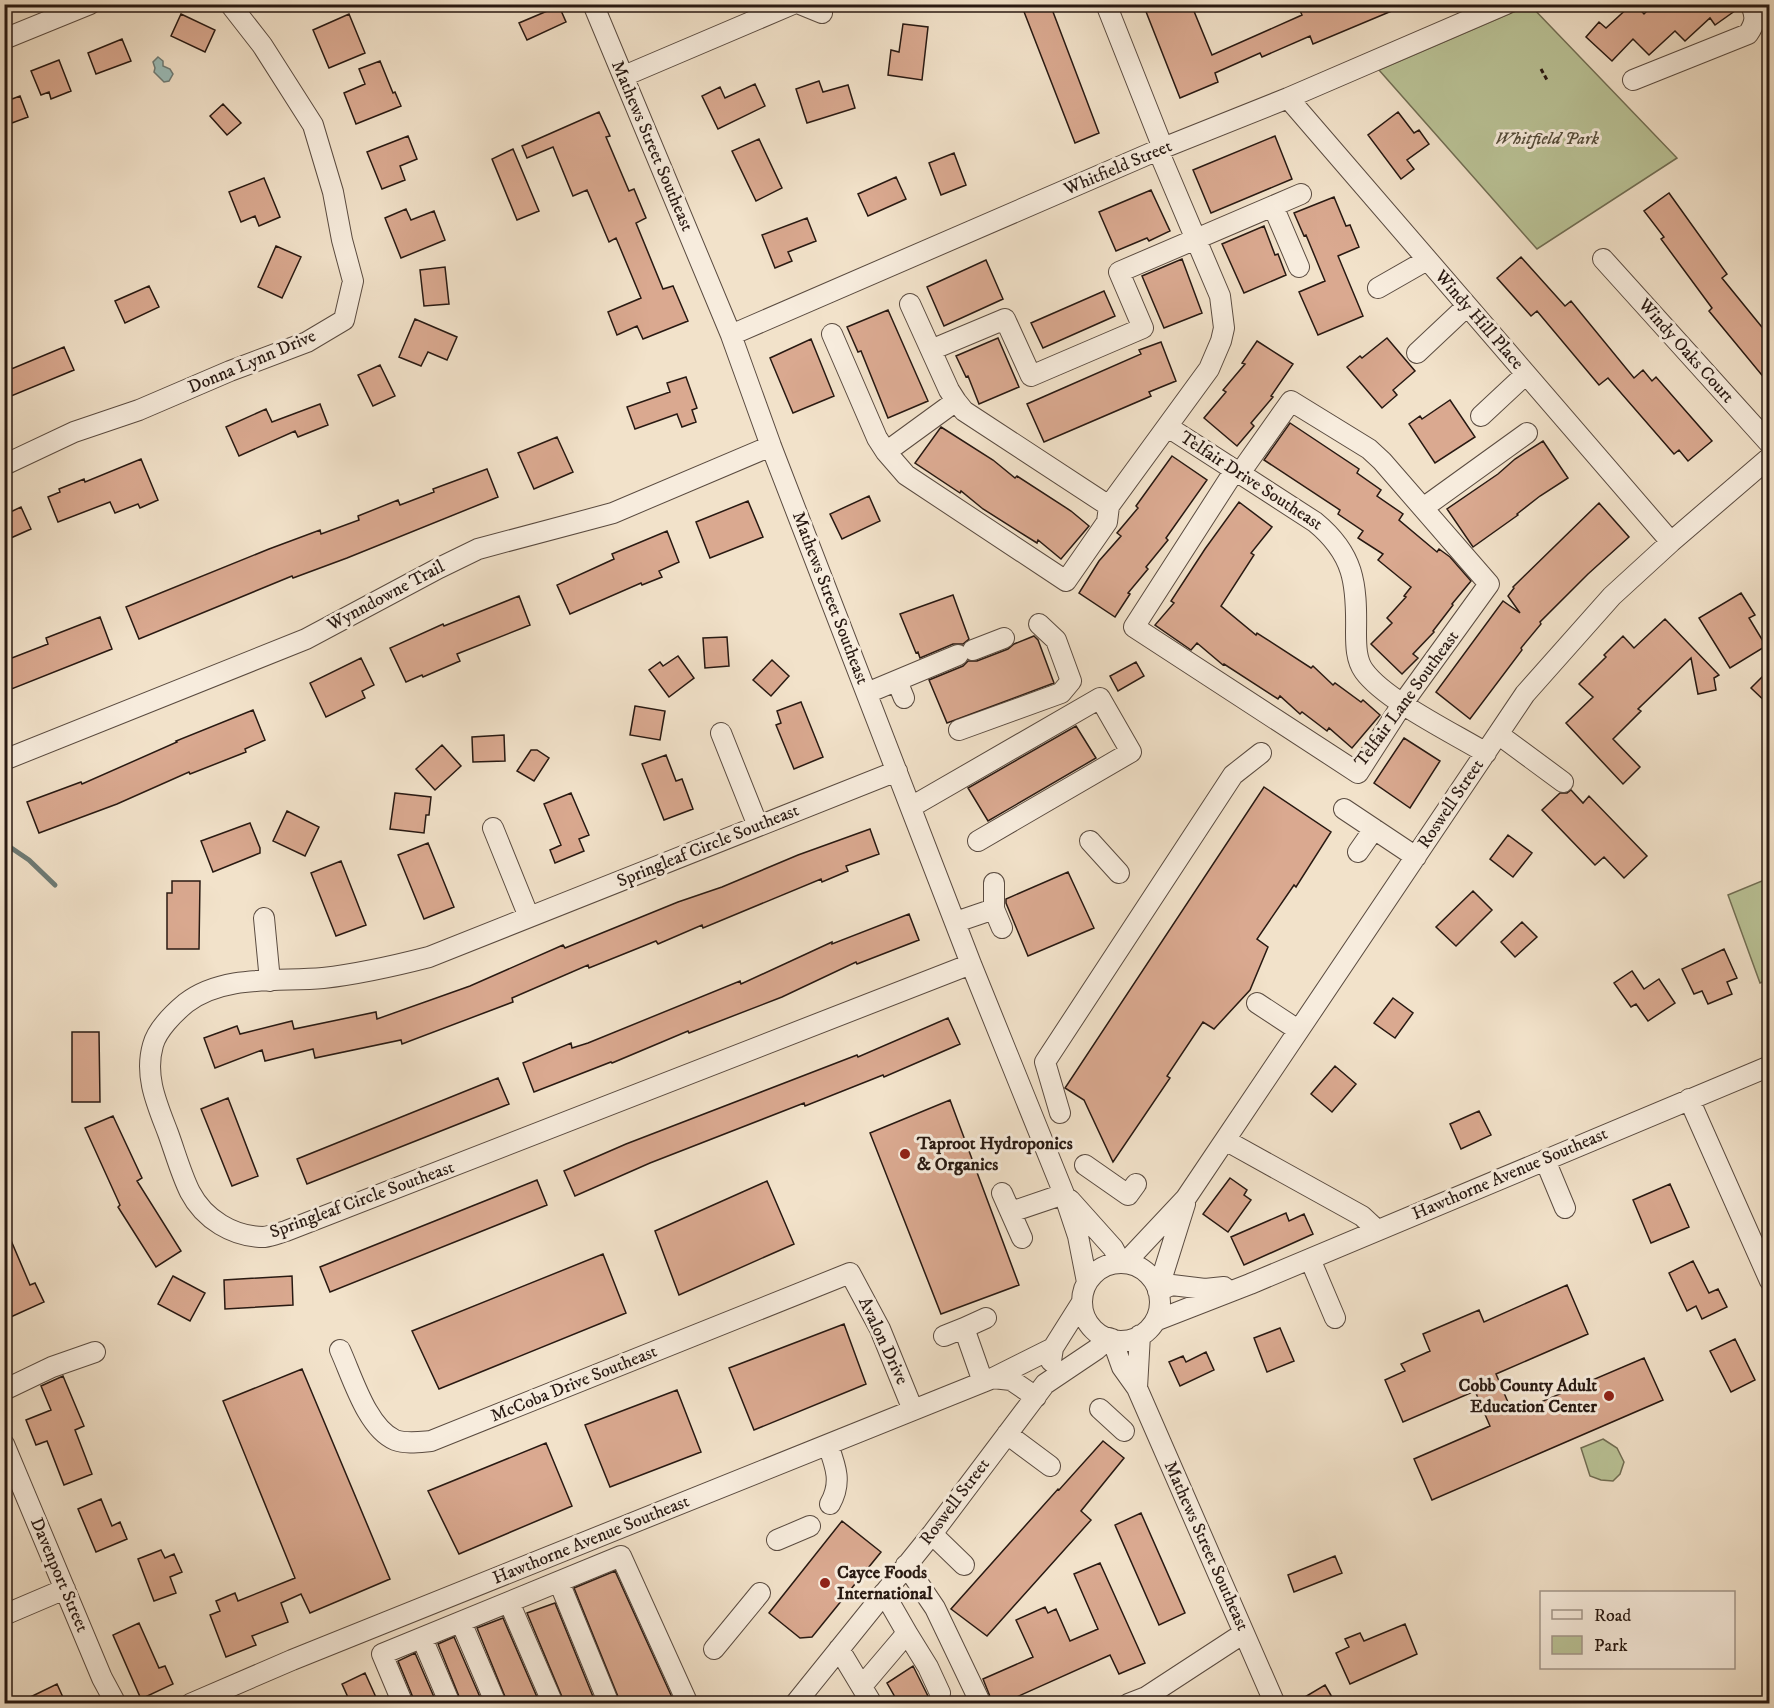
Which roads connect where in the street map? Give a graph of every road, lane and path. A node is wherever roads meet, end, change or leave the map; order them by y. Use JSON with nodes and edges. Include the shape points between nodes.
{"nodes":[{"id":1,"x":90,"y":4,"type":"edge"},
{"id":2,"x":230,"y":4,"type":"edge"},
{"id":3,"x":593,"y":4,"type":"edge"},
{"id":4,"x":793,"y":4,"type":"edge"},
{"id":5,"x":800,"y":4,"type":"edge"},
{"id":6,"x":1107,"y":4,"type":"edge"},
{"id":7,"x":1506,"y":4,"type":"edge"},
{"id":8,"x":1750,"y":4,"type":"edge"},
{"id":9,"x":822,"y":13,"type":"dead end"},
{"id":10,"x":1465,"y":13,"type":"edge"},
{"id":11,"x":4,"y":39,"type":"edge"},
{"id":12,"x":1540,"y":69,"type":"dead end"},
{"id":13,"x":624,"y":76,"type":"junction"},
{"id":14,"x":1547,"y":80,"type":"dead end"},
{"id":15,"x":1633,"y":80,"type":"dead end"},
{"id":16,"x":1288,"y":98,"type":"junction"},
{"id":17,"x":1161,"y":149,"type":"junction"},
{"id":18,"x":1301,"y":194,"type":"dead end"},
{"id":19,"x":1273,"y":206,"type":"junction"},
{"id":20,"x":1196,"y":238,"type":"junction"},
{"id":21,"x":1603,"y":259,"type":"dead end"},
{"id":22,"x":1427,"y":260,"type":"junction"},
{"id":23,"x":1299,"y":267,"type":"dead end"},
{"id":24,"x":1378,"y":288,"type":"dead end"},
{"id":25,"x":910,"y":304,"type":"dead end"},
{"id":26,"x":1467,"y":306,"type":"junction"},
{"id":27,"x":832,"y":334,"type":"dead end"},
{"id":28,"x":731,"y":335,"type":"junction"},
{"id":29,"x":931,"y":350,"type":"junction"},
{"id":30,"x":1417,"y":353,"type":"dead end"},
{"id":31,"x":1526,"y":374,"type":"junction"},
{"id":32,"x":956,"y":401,"type":"junction"},
{"id":33,"x":1481,"y":416,"type":"dead end"},
{"id":34,"x":1168,"y":427,"type":"junction"},
{"id":35,"x":1527,"y":433,"type":"dead end"},
{"id":36,"x":1770,"y":444,"type":"edge"},
{"id":37,"x":771,"y":446,"type":"junction"},
{"id":38,"x":885,"y":452,"type":"junction"},
{"id":39,"x":1770,"y":457,"type":"edge"},
{"id":40,"x":4,"y":465,"type":"edge"},
{"id":41,"x":1238,"y":472,"type":"junction"},
{"id":42,"x":1110,"y":506,"type":"junction"},
{"id":43,"x":1423,"y":508,"type":"junction"},
{"id":44,"x":1671,"y":542,"type":"junction"},
{"id":45,"x":1039,"y":624,"type":"dead end"},
{"id":46,"x":1004,"y":638,"type":"dead end"},
{"id":47,"x":867,"y":693,"type":"junction"},
{"id":48,"x":1403,"y":703,"type":"junction"},
{"id":49,"x":959,"y":730,"type":"dead end"},
{"id":50,"x":721,"y":733,"type":"dead end"},
{"id":51,"x":1498,"y":734,"type":"junction"},
{"id":52,"x":1261,"y":753,"type":"dead end"},
{"id":53,"x":1485,"y":753,"type":"junction"},
{"id":54,"x":4,"y":760,"type":"edge"},
{"id":55,"x":897,"y":771,"type":"junction"},
{"id":56,"x":1563,"y":782,"type":"dead end"},
{"id":57,"x":911,"y":807,"type":"junction"},
{"id":58,"x":1344,"y":809,"type":"dead end"},
{"id":59,"x":758,"y":826,"type":"junction"},
{"id":60,"x":493,"y":828,"type":"dead end"},
{"id":61,"x":1374,"y":829,"type":"junction"},
{"id":62,"x":978,"y":841,"type":"dead end"},
{"id":63,"x":1090,"y":842,"type":"dead end"},
{"id":64,"x":1358,"y":852,"type":"dead end"},
{"id":65,"x":1416,"y":857,"type":"junction"},
{"id":66,"x":1119,"y":873,"type":"dead end"},
{"id":67,"x":994,"y":883,"type":"dead end"},
{"id":68,"x":994,"y":909,"type":"junction"},
{"id":69,"x":529,"y":917,"type":"junction"},
{"id":70,"x":264,"y":918,"type":"dead end"},
{"id":71,"x":956,"y":922,"type":"junction"},
{"id":72,"x":1002,"y":928,"type":"dead end"},
{"id":73,"x":971,"y":964,"type":"junction"},
{"id":74,"x":270,"y":981,"type":"junction"},
{"id":75,"x":1257,"y":1003,"type":"dead end"},
{"id":76,"x":1298,"y":1030,"type":"junction"},
{"id":77,"x":1770,"y":1066,"type":"edge"},
{"id":78,"x":1689,"y":1099,"type":"junction"},
{"id":79,"x":1060,"y":1113,"type":"dead end"},
{"id":80,"x":1225,"y":1140,"type":"junction"},
{"id":81,"x":1545,"y":1160,"type":"junction"},
{"id":82,"x":1084,"y":1165,"type":"dead end"},
{"id":83,"x":1136,"y":1184,"type":"dead end"},
{"id":84,"x":1002,"y":1193,"type":"dead end"},
{"id":85,"x":1064,"y":1194,"type":"junction"},
{"id":86,"x":1186,"y":1198,"type":"junction"},
{"id":87,"x":1565,"y":1208,"type":"dead end"},
{"id":88,"x":1011,"y":1212,"type":"junction"},
{"id":89,"x":1377,"y":1230,"type":"junction"},
{"id":90,"x":1022,"y":1238,"type":"dead end"},
{"id":91,"x":1310,"y":1259,"type":"junction"},
{"id":92,"x":1123,"y":1263,"type":"junction"},
{"id":93,"x":850,"y":1273,"type":"joint"},
{"id":94,"x":1770,"y":1281,"type":"edge"},
{"id":95,"x":1087,"y":1282,"type":"junction"},
{"id":96,"x":1250,"y":1284,"type":"junction"},
{"id":97,"x":1158,"y":1291,"type":"junction"},
{"id":98,"x":1082,"y":1302,"type":"junction"},
{"id":99,"x":986,"y":1318,"type":"dead end"},
{"id":100,"x":1335,"y":1318,"type":"dead end"},
{"id":101,"x":1155,"y":1321,"type":"junction"},
{"id":102,"x":964,"y":1328,"type":"junction"},
{"id":103,"x":1140,"y":1335,"type":"junction"},
{"id":104,"x":944,"y":1336,"type":"dead end"},
{"id":105,"x":1110,"y":1339,"type":"junction"},
{"id":106,"x":1053,"y":1348,"type":"junction"},
{"id":107,"x":340,"y":1350,"type":"dead end"},
{"id":108,"x":95,"y":1352,"type":"dead end"},
{"id":109,"x":988,"y":1380,"type":"junction"},
{"id":110,"x":1137,"y":1388,"type":"junction"},
{"id":111,"x":4,"y":1390,"type":"edge"},
{"id":112,"x":1041,"y":1390,"type":"junction"},
{"id":113,"x":1100,"y":1409,"type":"dead end"},
{"id":114,"x":913,"y":1410,"type":"junction"},
{"id":115,"x":1124,"y":1431,"type":"dead end"},
{"id":116,"x":1007,"y":1434,"type":"junction"},
{"id":117,"x":4,"y":1444,"type":"edge"},
{"id":118,"x":828,"y":1445,"type":"junction"},
{"id":119,"x":1050,"y":1466,"type":"dead end"},
{"id":120,"x":830,"y":1504,"type":"dead end"},
{"id":121,"x":932,"y":1534,"type":"junction"},
{"id":122,"x":906,"y":1565,"type":"junction"},
{"id":123,"x":964,"y":1565,"type":"dead end"},
{"id":124,"x":559,"y":1582,"type":"junction"},
{"id":125,"x":65,"y":1589,"type":"junction"},
{"id":126,"x":760,"y":1593,"type":"dead end"},
{"id":127,"x":884,"y":1593,"type":"junction"},
{"id":128,"x":509,"y":1602,"type":"junction"},
{"id":129,"x":4,"y":1615,"type":"edge"},
{"id":130,"x":461,"y":1622,"type":"junction"},
{"id":131,"x":1244,"y":1633,"type":"junction"},
{"id":132,"x":907,"y":1634,"type":"junction"},
{"id":133,"x":422,"y":1638,"type":"junction"},
{"id":134,"x":714,"y":1649,"type":"dead end"},
{"id":135,"x":838,"y":1649,"type":"junction"},
{"id":136,"x":862,"y":1686,"type":"junction"},
{"id":137,"x":940,"y":1693,"type":"dead end"},
{"id":138,"x":198,"y":1702,"type":"edge"},
{"id":139,"x":116,"y":1704,"type":"edge"},
{"id":140,"x":403,"y":1704,"type":"edge"},
{"id":141,"x":450,"y":1704,"type":"edge"},
{"id":142,"x":496,"y":1704,"type":"edge"},
{"id":143,"x":553,"y":1704,"type":"edge"},
{"id":144,"x":609,"y":1704,"type":"edge"},
{"id":145,"x":688,"y":1704,"type":"edge"},
{"id":146,"x":795,"y":1704,"type":"edge"},
{"id":147,"x":872,"y":1704,"type":"edge"},
{"id":148,"x":981,"y":1704,"type":"edge"},
{"id":149,"x":1128,"y":1704,"type":"edge"},
{"id":150,"x":1275,"y":1704,"type":"edge"}],
"edges":[{"from":1,"to":11,"type":"street"},
{"from":2,"to":40,"type":"street","name":"Donna Lynn Drive","via":[[262,45],[313,125],[353,281],[344,320],[307,342],[74,432]]},
{"from":3,"to":13,"type":"street","name":"Mathews Street Southeast"},
{"from":4,"to":13,"type":"street"},
{"from":5,"to":9,"type":"street"},
{"from":6,"to":17,"type":"street"},
{"from":7,"to":10,"type":"street","name":"Whitfield Street"},
{"from":8,"to":15,"type":"street","via":[[1755,11],[1755,24],[1748,34]]},
{"from":10,"to":16,"type":"street","name":"Whitfield Street"},
{"from":12,"to":14,"type":"path"},
{"from":13,"to":28,"type":"street","name":"Mathews Street Southeast"},
{"from":16,"to":17,"type":"street","name":"Whitfield Street"},
{"from":16,"to":22,"type":"street","name":"Windy Hill Place"},
{"from":17,"to":20,"type":"street"},
{"from":17,"to":28,"type":"street","name":"Whitfield Street"},
{"from":18,"to":19,"type":"street"},
{"from":19,"to":20,"type":"street"},
{"from":19,"to":23,"type":"street"},
{"from":20,"to":29,"type":"street","via":[[1119,272],[1143,328],[1031,376],[1005,319]]},
{"from":20,"to":34,"type":"street","via":[[1221,296],[1224,328],[1209,369]]},
{"from":21,"to":36,"type":"street","name":"Windy Oaks Court"},
{"from":22,"to":24,"type":"street"},
{"from":22,"to":26,"type":"street","name":"Windy Hill Place"},
{"from":25,"to":29,"type":"street"},
{"from":26,"to":30,"type":"street"},
{"from":26,"to":31,"type":"street","name":"Windy Hill Place"},
{"from":27,"to":38,"type":"street"},
{"from":28,"to":37,"type":"street","name":"Mathews Street Southeast"},
{"from":29,"to":32,"type":"street"},
{"from":31,"to":33,"type":"street"},
{"from":31,"to":44,"type":"street","name":"Windy Hill Place"},
{"from":32,"to":38,"type":"street"},
{"from":32,"to":42,"type":"street","via":[[964,411]]},
{"from":34,"to":41,"type":"street","name":"Telfair Drive Southeast"},
{"from":34,"to":42,"type":"street"},
{"from":35,"to":43,"type":"street"},
{"from":37,"to":47,"type":"street","name":"Mathews Street Southeast"},
{"from":37,"to":54,"type":"street","name":"Wynndowne Trail","via":[[613,513],[478,549],[306,639]]},
{"from":38,"to":42,"type":"street","via":[[906,475],[1066,581],[1107,522]]},
{"from":39,"to":44,"type":"street","name":"Roswell Street"},
{"from":41,"to":43,"type":"street","name":"Telfair Lane Southeast","via":[[1291,401],[1369,449]]},
{"from":41,"to":48,"type":"street","name":"Telfair Drive Southeast","via":[[1315,522],[1338,544],[1355,585],[1356,648],[1363,670]]},
{"from":41,"to":48,"type":"street","name":"Telfair Lane Southeast","via":[[1134,627],[1358,773]]},
{"from":43,"to":48,"type":"street","name":"Telfair Lane Southeast","via":[[1489,584]]},
{"from":44,"to":51,"type":"street","name":"Roswell Street","via":[[1579,631],[1525,694]]},
{"from":45,"to":49,"type":"street","via":[[1056,640],[1071,681],[1061,693]]},
{"from":46,"to":47,"type":"street","via":[[966,653],[901,689]]},
{"from":47,"to":55,"type":"street","name":"Mathews Street Southeast"},
{"from":48,"to":53,"type":"street","name":"Telfair Drive Southeast"},
{"from":50,"to":59,"type":"street"},
{"from":51,"to":53,"type":"street","name":"Roswell Street"},
{"from":51,"to":56,"type":"street"},
{"from":52,"to":79,"type":"street","via":[[1233,775],[1045,1062]]},
{"from":53,"to":65,"type":"street","name":"Roswell Street"},
{"from":55,"to":57,"type":"street","name":"Mathews Street Southeast"},
{"from":55,"to":59,"type":"street","name":"Springleaf Circle Southeast"},
{"from":57,"to":62,"type":"street","via":[[950,792],[1100,698],[1131,752]]},
{"from":57,"to":71,"type":"street","name":"Mathews Street Southeast"},
{"from":58,"to":61,"type":"street"},
{"from":59,"to":69,"type":"street","name":"Springleaf Circle Southeast"},
{"from":60,"to":69,"type":"street"},
{"from":61,"to":64,"type":"street"},
{"from":61,"to":65,"type":"street"},
{"from":63,"to":66,"type":"street"},
{"from":65,"to":76,"type":"street","name":"Roswell Street"},
{"from":67,"to":68,"type":"street"},
{"from":68,"to":71,"type":"street"},
{"from":68,"to":72,"type":"street"},
{"from":69,"to":74,"type":"street","name":"Springleaf Circle Southeast","via":[[429,957],[380,970]]},
{"from":70,"to":74,"type":"street"},
{"from":71,"to":73,"type":"street","name":"Mathews Street Southeast"},
{"from":73,"to":74,"type":"street","name":"Springleaf Circle Southeast","via":[[286,1231],[266,1237],[246,1236],[222,1227],[190,1193],[153,1094],[149,1069],[153,1043],[169,1019],[188,1002],[228,985]]},
{"from":73,"to":85,"type":"street","name":"Mathews Street Southeast"},
{"from":75,"to":76,"type":"street"},
{"from":76,"to":80,"type":"street","name":"Roswell Street"},
{"from":77,"to":78,"type":"street","name":"Hawthorne Avenue Southeast"},
{"from":78,"to":81,"type":"street","name":"Hawthorne Avenue Southeast"},
{"from":78,"to":94,"type":"street"},
{"from":80,"to":86,"type":"street","name":"Roswell Street"},
{"from":80,"to":89,"type":"street","via":[[1362,1216]]},
{"from":81,"to":87,"type":"street"},
{"from":81,"to":89,"type":"street","name":"Hawthorne Avenue Southeast"},
{"from":82,"to":83,"type":"street","via":[[1128,1195]]},
{"from":84,"to":88,"type":"street"},
{"from":85,"to":88,"type":"street"},
{"from":85,"to":92,"type":"street","name":"Mathews Street Southeast"},
{"from":85,"to":95,"type":"street","name":"Mathews Street Southeast"},
{"from":86,"to":92,"type":"street","name":"Roswell Street"},
{"from":86,"to":97,"type":"street","name":"Roswell Street"},
{"from":88,"to":90,"type":"street"},
{"from":89,"to":91,"type":"street","name":"Hawthorne Avenue Southeast"},
{"from":91,"to":96,"type":"street","name":"Hawthorne Avenue Southeast"},
{"from":91,"to":100,"type":"street"},
{"from":92,"to":95,"type":"street","via":[[1101,1268]]},
{"from":92,"to":97,"type":"street","via":[[1148,1274]]},
{"from":93,"to":107,"type":"street","name":"McCoba Drive Southeast","via":[[431,1441],[409,1443],[383,1433],[369,1415]]},
{"from":93,"to":114,"type":"street","name":"Avalon Drive","via":[[880,1329]]},
{"from":95,"to":98,"type":"street"},
{"from":96,"to":97,"type":"street","name":"Hawthorne Avenue Southeast","via":[[1205,1289],[1172,1286]]},
{"from":96,"to":101,"type":"street","name":"Hawthorne Avenue Southeast"},
{"from":97,"to":101,"type":"street"},
{"from":98,"to":105,"type":"street","via":[[1093,1329]]},
{"from":98,"to":106,"type":"street","name":"Roswell Street"},
{"from":99,"to":102,"type":"street"},
{"from":101,"to":103,"type":"street"},
{"from":102,"to":104,"type":"street"},
{"from":102,"to":109,"type":"street"},
{"from":103,"to":105,"type":"street"},
{"from":103,"to":110,"type":"street","name":"Mathews Street Southeast"},
{"from":105,"to":110,"type":"street","name":"Mathews Street Southeast","via":[[1122,1367]]},
{"from":105,"to":112,"type":"street","name":"Roswell Street"},
{"from":106,"to":109,"type":"street","name":"Hawthorne Avenue Southeast"},
{"from":106,"to":112,"type":"street","name":"Roswell Street"},
{"from":108,"to":111,"type":"street"},
{"from":109,"to":112,"type":"street","via":[[1011,1380]]},
{"from":109,"to":114,"type":"street","name":"Hawthorne Avenue Southeast"},
{"from":110,"to":131,"type":"street","name":"Mathews Street Southeast"},
{"from":112,"to":116,"type":"street","name":"Roswell Street"},
{"from":113,"to":115,"type":"street"},
{"from":114,"to":118,"type":"street","name":"Hawthorne Avenue Southeast"},
{"from":116,"to":119,"type":"street"},
{"from":116,"to":121,"type":"street","name":"Roswell Street"},
{"from":117,"to":125,"type":"street","name":"Davenport Street"},
{"from":118,"to":120,"type":"street","via":[[838,1475]]},
{"from":118,"to":138,"type":"street","name":"Hawthorne Avenue Southeast","via":[[292,1660]]},
{"from":121,"to":122,"type":"street","name":"Roswell Street"},
{"from":121,"to":123,"type":"street"},
{"from":122,"to":127,"type":"street","name":"Roswell Street"},
{"from":122,"to":148,"type":"street","via":[[935,1608]]},
{"from":124,"to":128,"type":"street"},
{"from":124,"to":144,"type":"street"},
{"from":124,"to":145,"type":"street","via":[[621,1556]]},
{"from":125,"to":129,"type":"street"},
{"from":125,"to":139,"type":"street","name":"Davenport Street"},
{"from":126,"to":134,"type":"street"},
{"from":127,"to":132,"type":"street"},
{"from":127,"to":135,"type":"street","name":"Roswell Street"},
{"from":128,"to":130,"type":"street"},
{"from":128,"to":143,"type":"street"},
{"from":130,"to":133,"type":"street"},
{"from":130,"to":142,"type":"street"},
{"from":131,"to":149,"type":"street","via":[[1146,1697]]},
{"from":131,"to":150,"type":"street","name":"Mathews Street Southeast"},
{"from":132,"to":136,"type":"street"},
{"from":132,"to":137,"type":"street"},
{"from":133,"to":140,"type":"street","via":[[382,1654]]},
{"from":133,"to":141,"type":"street"},
{"from":135,"to":136,"type":"street"},
{"from":135,"to":146,"type":"street","name":"Roswell Street"},
{"from":136,"to":147,"type":"street"}]}
